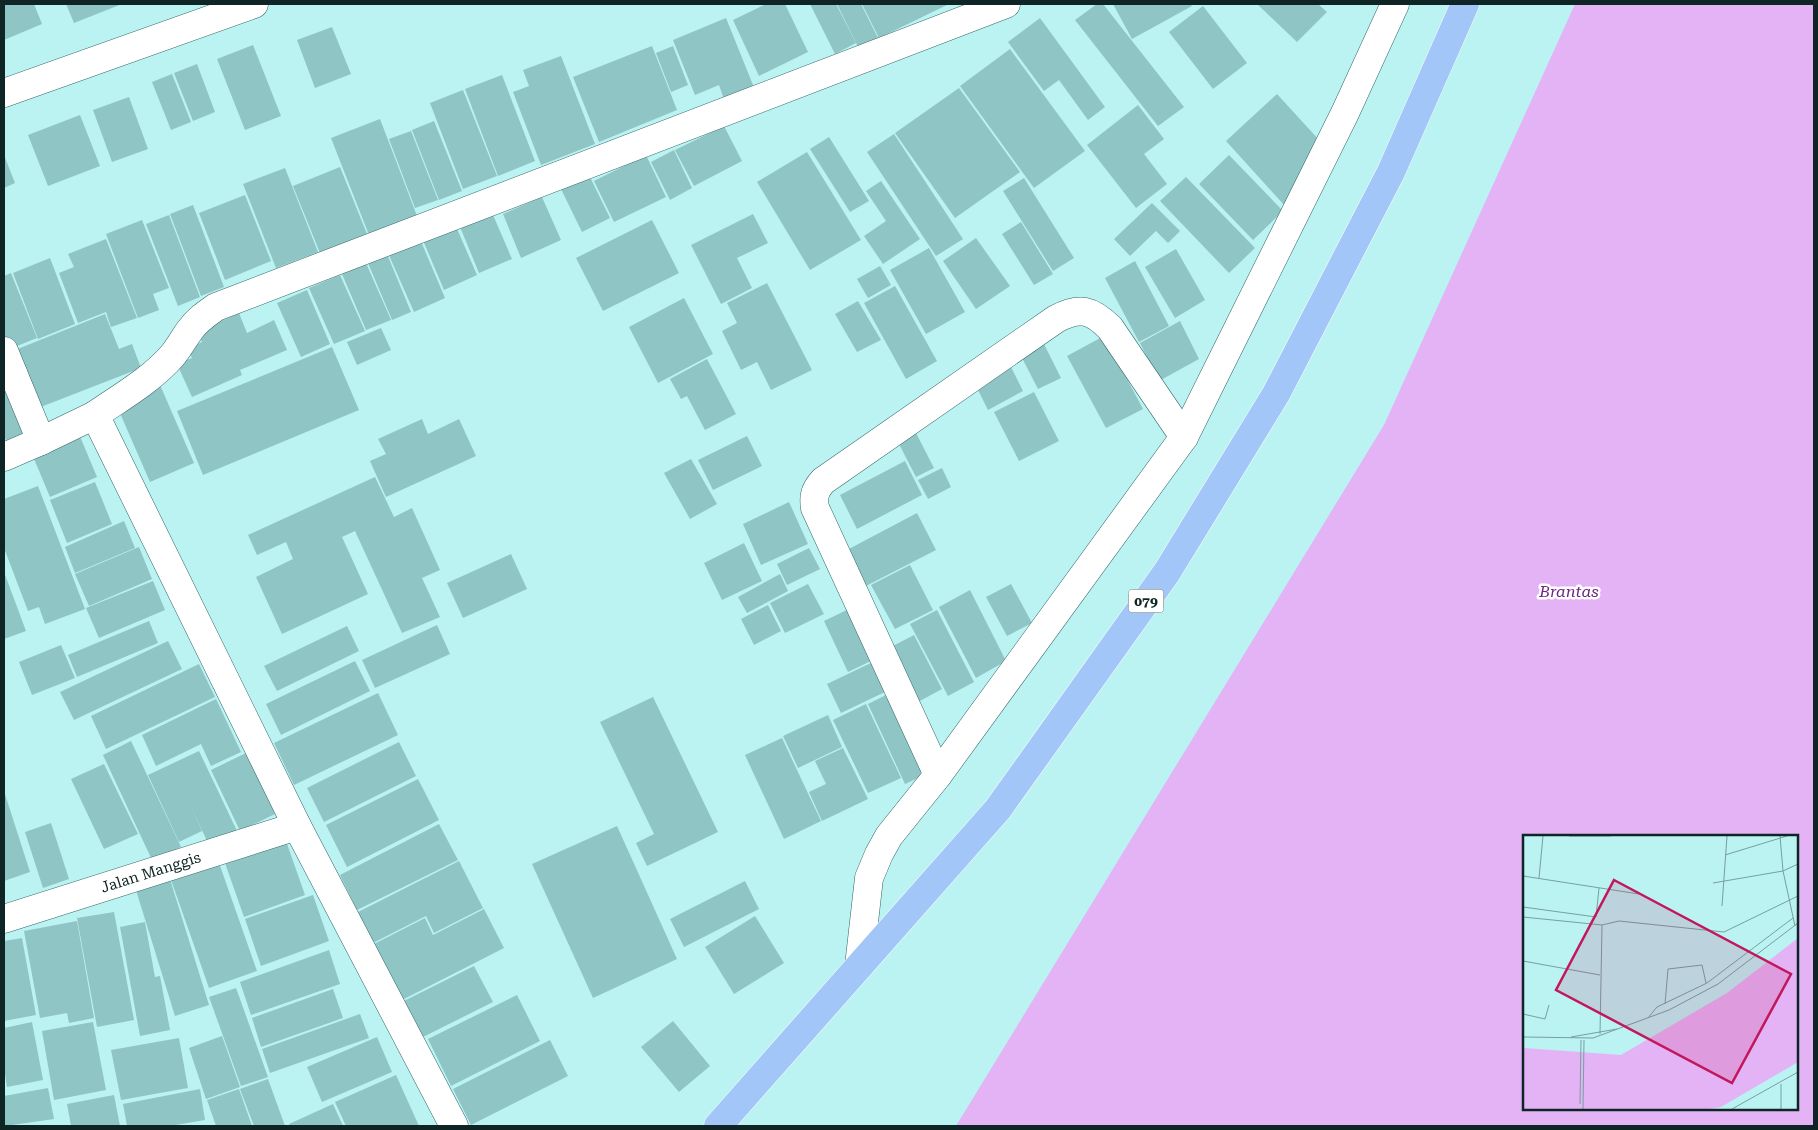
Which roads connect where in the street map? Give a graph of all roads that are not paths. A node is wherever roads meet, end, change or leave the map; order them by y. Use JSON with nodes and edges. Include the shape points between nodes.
{"nodes":[{"id":1,"x":254,"y":4,"type":"edge"},
{"id":2,"x":1006,"y":4,"type":"edge"},
{"id":3,"x":1394,"y":4,"type":"edge"},
{"id":4,"x":1465,"y":4,"type":"edge"},
{"id":5,"x":4,"y":94,"type":"edge"},
{"id":6,"x":7,"y":367,"type":"edge"},
{"id":7,"x":95,"y":415,"type":"junction"},
{"id":8,"x":1184,"y":437,"type":"junction"},
{"id":9,"x":41,"y":441,"type":"junction"},
{"id":10,"x":4,"y":457,"type":"edge"},
{"id":11,"x":938,"y":774,"type":"junction"},
{"id":12,"x":296,"y":826,"type":"junction"},
{"id":13,"x":4,"y":919,"type":"edge"},
{"id":14,"x":859,"y":966,"type":"junction"},
{"id":15,"x":454,"y":1126,"type":"edge"},
{"id":16,"x":718,"y":1126,"type":"edge"}],
"edges":[{"from":1,"to":5,"type":"street"},
{"from":2,"to":7,"type":"street","via":[[216,307],[191,328],[173,355],[158,370]]},
{"from":3,"to":8,"type":"street","via":[[1345,113]]},
{"from":4,"to":14,"type":"main road","number":"079","via":[[1391,172],[1276,394],[1167,572],[998,810]]},
{"from":6,"to":9,"type":"street"},
{"from":7,"to":9,"type":"street"},
{"from":7,"to":12,"type":"street"},
{"from":8,"to":11,"type":"street"},
{"from":8,"to":11,"type":"street","via":[[1100,317],[1089,312],[1068,312],[816,488],[815,508]]},
{"from":9,"to":10,"type":"street"},
{"from":11,"to":14,"type":"street","via":[[889,836],[869,878]]},
{"from":12,"to":13,"type":"street","name":"Jalan Manggis"},
{"from":12,"to":15,"type":"street"},
{"from":14,"to":16,"type":"main road","number":"079"}]}
